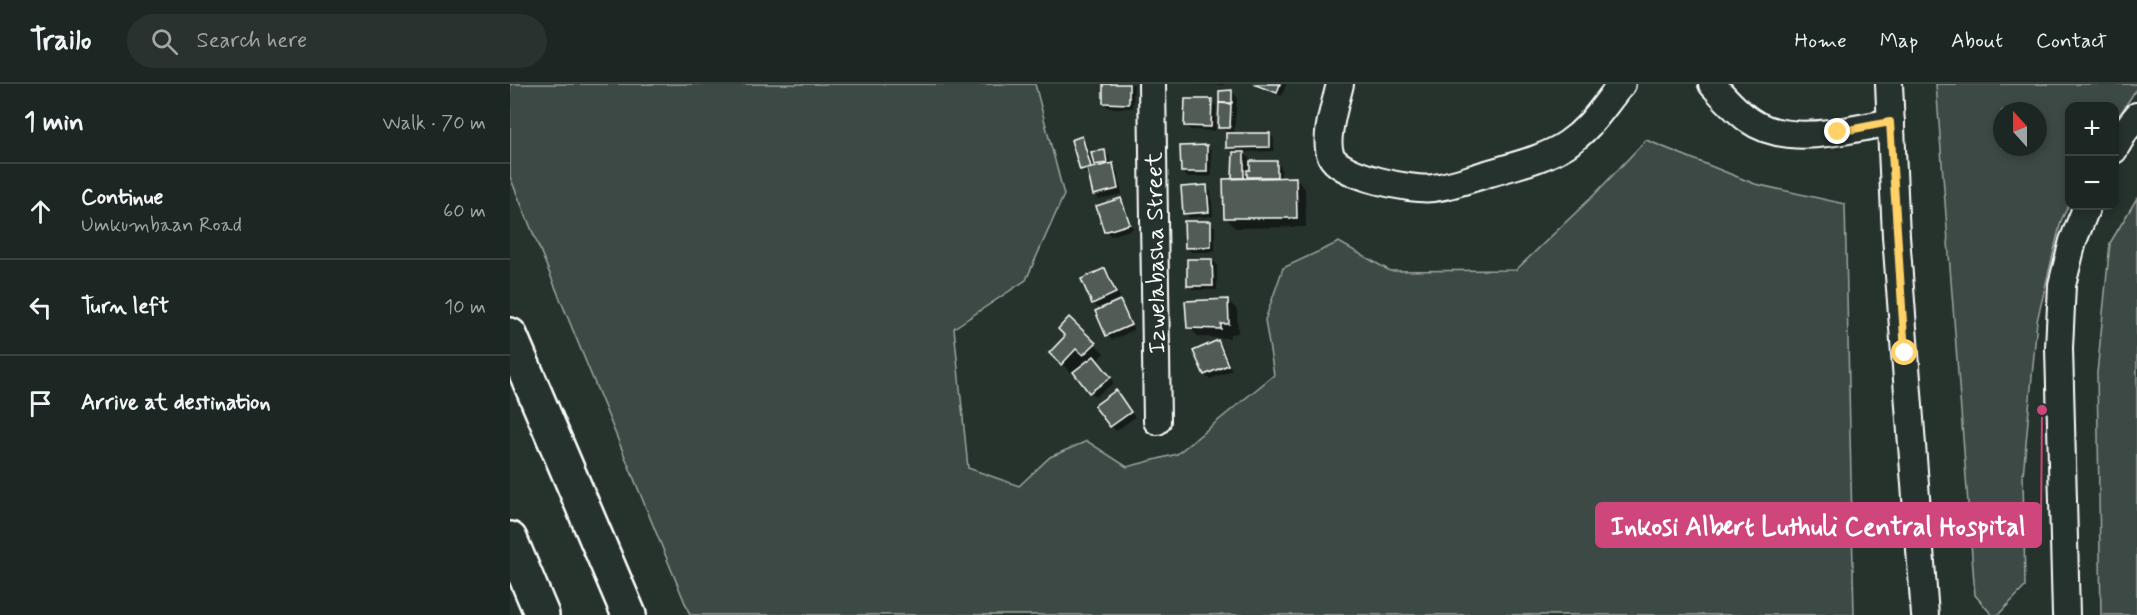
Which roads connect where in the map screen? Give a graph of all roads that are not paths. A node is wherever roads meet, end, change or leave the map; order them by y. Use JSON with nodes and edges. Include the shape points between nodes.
{"nodes":[{"id":1,"x":1152,"y":84,"type":"edge"},
{"id":2,"x":1340,"y":84,"type":"edge"},
{"id":3,"x":1622,"y":84,"type":"edge"},
{"id":4,"x":1712,"y":84,"type":"edge"},
{"id":5,"x":1889,"y":84,"type":"edge"},
{"id":6,"x":2137,"y":117,"type":"edge"},
{"id":7,"x":1890,"y":122,"type":"junction"},
{"id":8,"x":2119,"y":142,"type":"edge"},
{"id":9,"x":2085,"y":210,"type":"edge"},
{"id":10,"x":510,"y":335,"type":"edge"},
{"id":11,"x":1157,"y":421,"type":"dead end"},
{"id":12,"x":510,"y":539,"type":"edge"},
{"id":13,"x":542,"y":615,"type":"edge"},
{"id":14,"x":628,"y":615,"type":"edge"},
{"id":15,"x":1925,"y":615,"type":"edge"},
{"id":16,"x":2066,"y":615,"type":"edge"}],
"edges":[{"from":1,"to":11,"type":"street","name":"Izwelabasha Street"},
{"from":2,"to":3,"type":"street","via":[[1328,139],[1331,156],[1362,176],[1421,189],[1473,178],[1565,145],[1602,112]]},
{"from":4,"to":7,"type":"street","via":[[1750,121],[1782,133],[1838,132]]},
{"from":5,"to":7,"type":"street"},
{"from":6,"to":8,"type":"street"},
{"from":7,"to":15,"type":"street"},
{"from":9,"to":16,"type":"street","via":[[2062,285],[2059,348]]},
{"from":10,"to":14,"type":"highway"},
{"from":12,"to":13,"type":"highway"}]}
